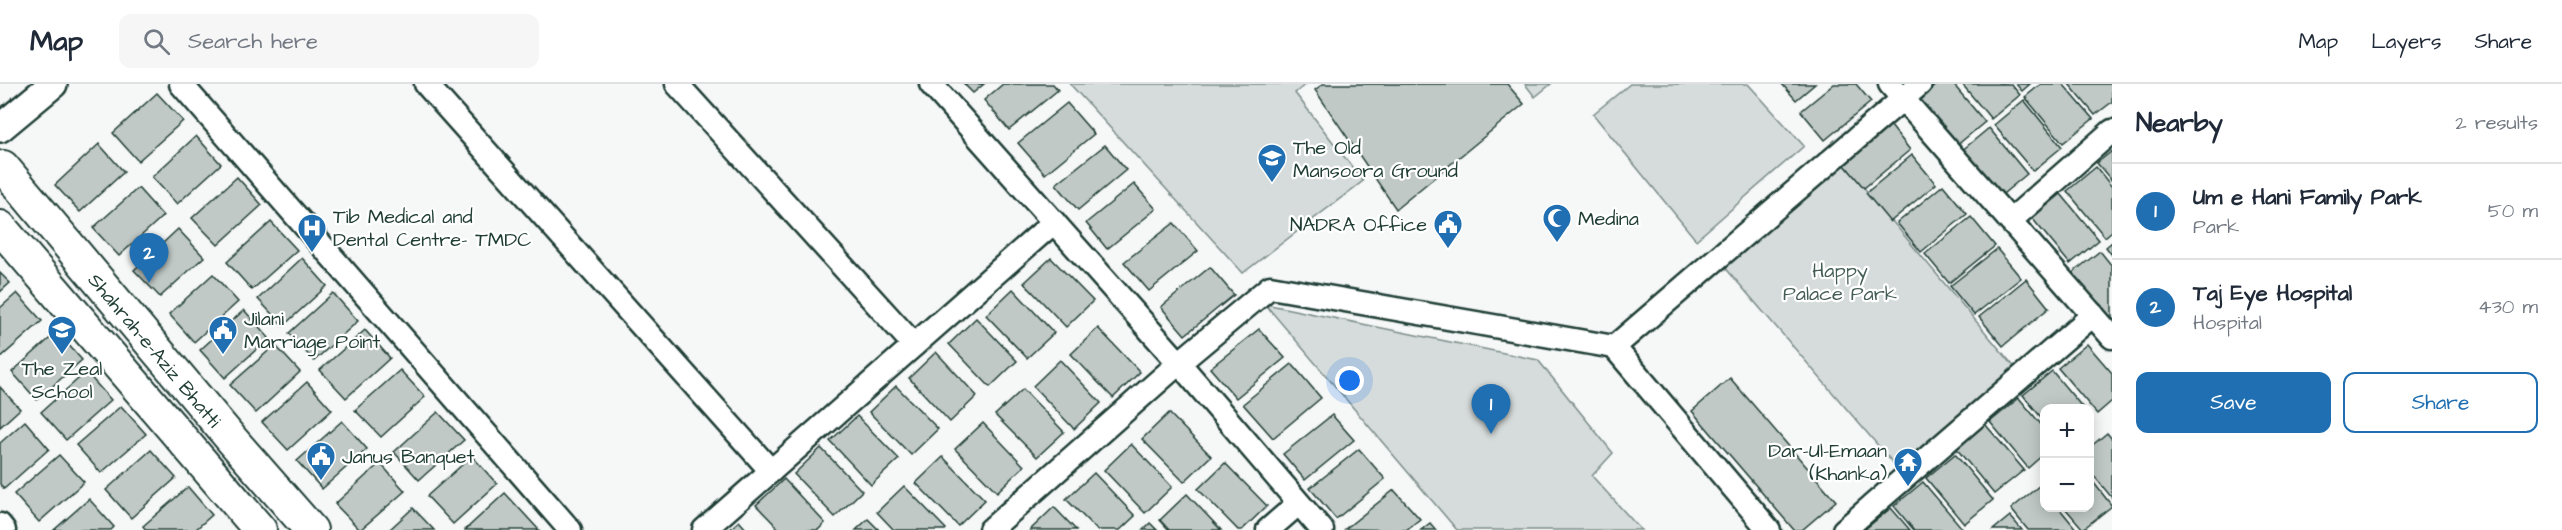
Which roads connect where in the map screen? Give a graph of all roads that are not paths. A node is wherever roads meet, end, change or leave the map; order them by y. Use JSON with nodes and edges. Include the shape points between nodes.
{"nodes":[{"id":1,"x":53,"y":84,"type":"edge"},
{"id":2,"x":181,"y":84,"type":"edge"},
{"id":3,"x":426,"y":84,"type":"edge"},
{"id":4,"x":677,"y":84,"type":"edge"},
{"id":5,"x":931,"y":84,"type":"edge"},
{"id":6,"x":1904,"y":89,"type":"edge"},
{"id":7,"x":0,"y":128,"type":"edge"},
{"id":8,"x":2112,"y":131,"type":"edge"},
{"id":9,"x":1,"y":162,"type":"edge"},
{"id":10,"x":2010,"y":221,"type":"junction"},
{"id":11,"x":1054,"y":222,"type":"junction"},
{"id":12,"x":0,"y":227,"type":"edge"},
{"id":13,"x":2092,"y":315,"type":"junction"},
{"id":14,"x":2112,"y":337,"type":"edge"},
{"id":15,"x":914,"y":345,"type":"junction"},
{"id":16,"x":1614,"y":347,"type":"junction"},
{"id":17,"x":1179,"y":363,"type":"junction"},
{"id":18,"x":771,"y":471,"type":"junction"},
{"id":19,"x":1298,"y":504,"type":"junction"},
{"id":20,"x":0,"y":525,"type":"edge"},
{"id":21,"x":4,"y":530,"type":"edge"},
{"id":22,"x":260,"y":530,"type":"edge"},
{"id":23,"x":311,"y":530,"type":"edge"},
{"id":24,"x":570,"y":530,"type":"edge"},
{"id":25,"x":704,"y":530,"type":"edge"},
{"id":26,"x":990,"y":530,"type":"edge"},
{"id":27,"x":1268,"y":530,"type":"edge"},
{"id":28,"x":1322,"y":530,"type":"edge"},
{"id":29,"x":1769,"y":530,"type":"edge"},
{"id":30,"x":1844,"y":530,"type":"edge"}],
"edges":[{"from":1,"to":7,"type":"street"},
{"from":2,"to":24,"type":"street"},
{"from":3,"to":18,"type":"street"},
{"from":4,"to":15,"type":"street"},
{"from":5,"to":11,"type":"street"},
{"from":6,"to":10,"type":"street"},
{"from":6,"to":16,"type":"street"},
{"from":8,"to":10,"type":"street"},
{"from":9,"to":23,"type":"main road","name":"Shahrah-e-Aziz Bhatti"},
{"from":10,"to":13,"type":"street"},
{"from":11,"to":15,"type":"street"},
{"from":11,"to":17,"type":"street"},
{"from":12,"to":22,"type":"main road","name":"Shahrah-e-Aziz Bhatti"},
{"from":13,"to":14,"type":"street"},
{"from":13,"to":30,"type":"street"},
{"from":15,"to":18,"type":"street"},
{"from":16,"to":17,"type":"street","via":[[1270,286]]},
{"from":16,"to":29,"type":"street"},
{"from":17,"to":19,"type":"street"},
{"from":17,"to":26,"type":"street"},
{"from":18,"to":25,"type":"street"},
{"from":19,"to":27,"type":"street"},
{"from":19,"to":28,"type":"street"},
{"from":20,"to":21,"type":"street"}]}
